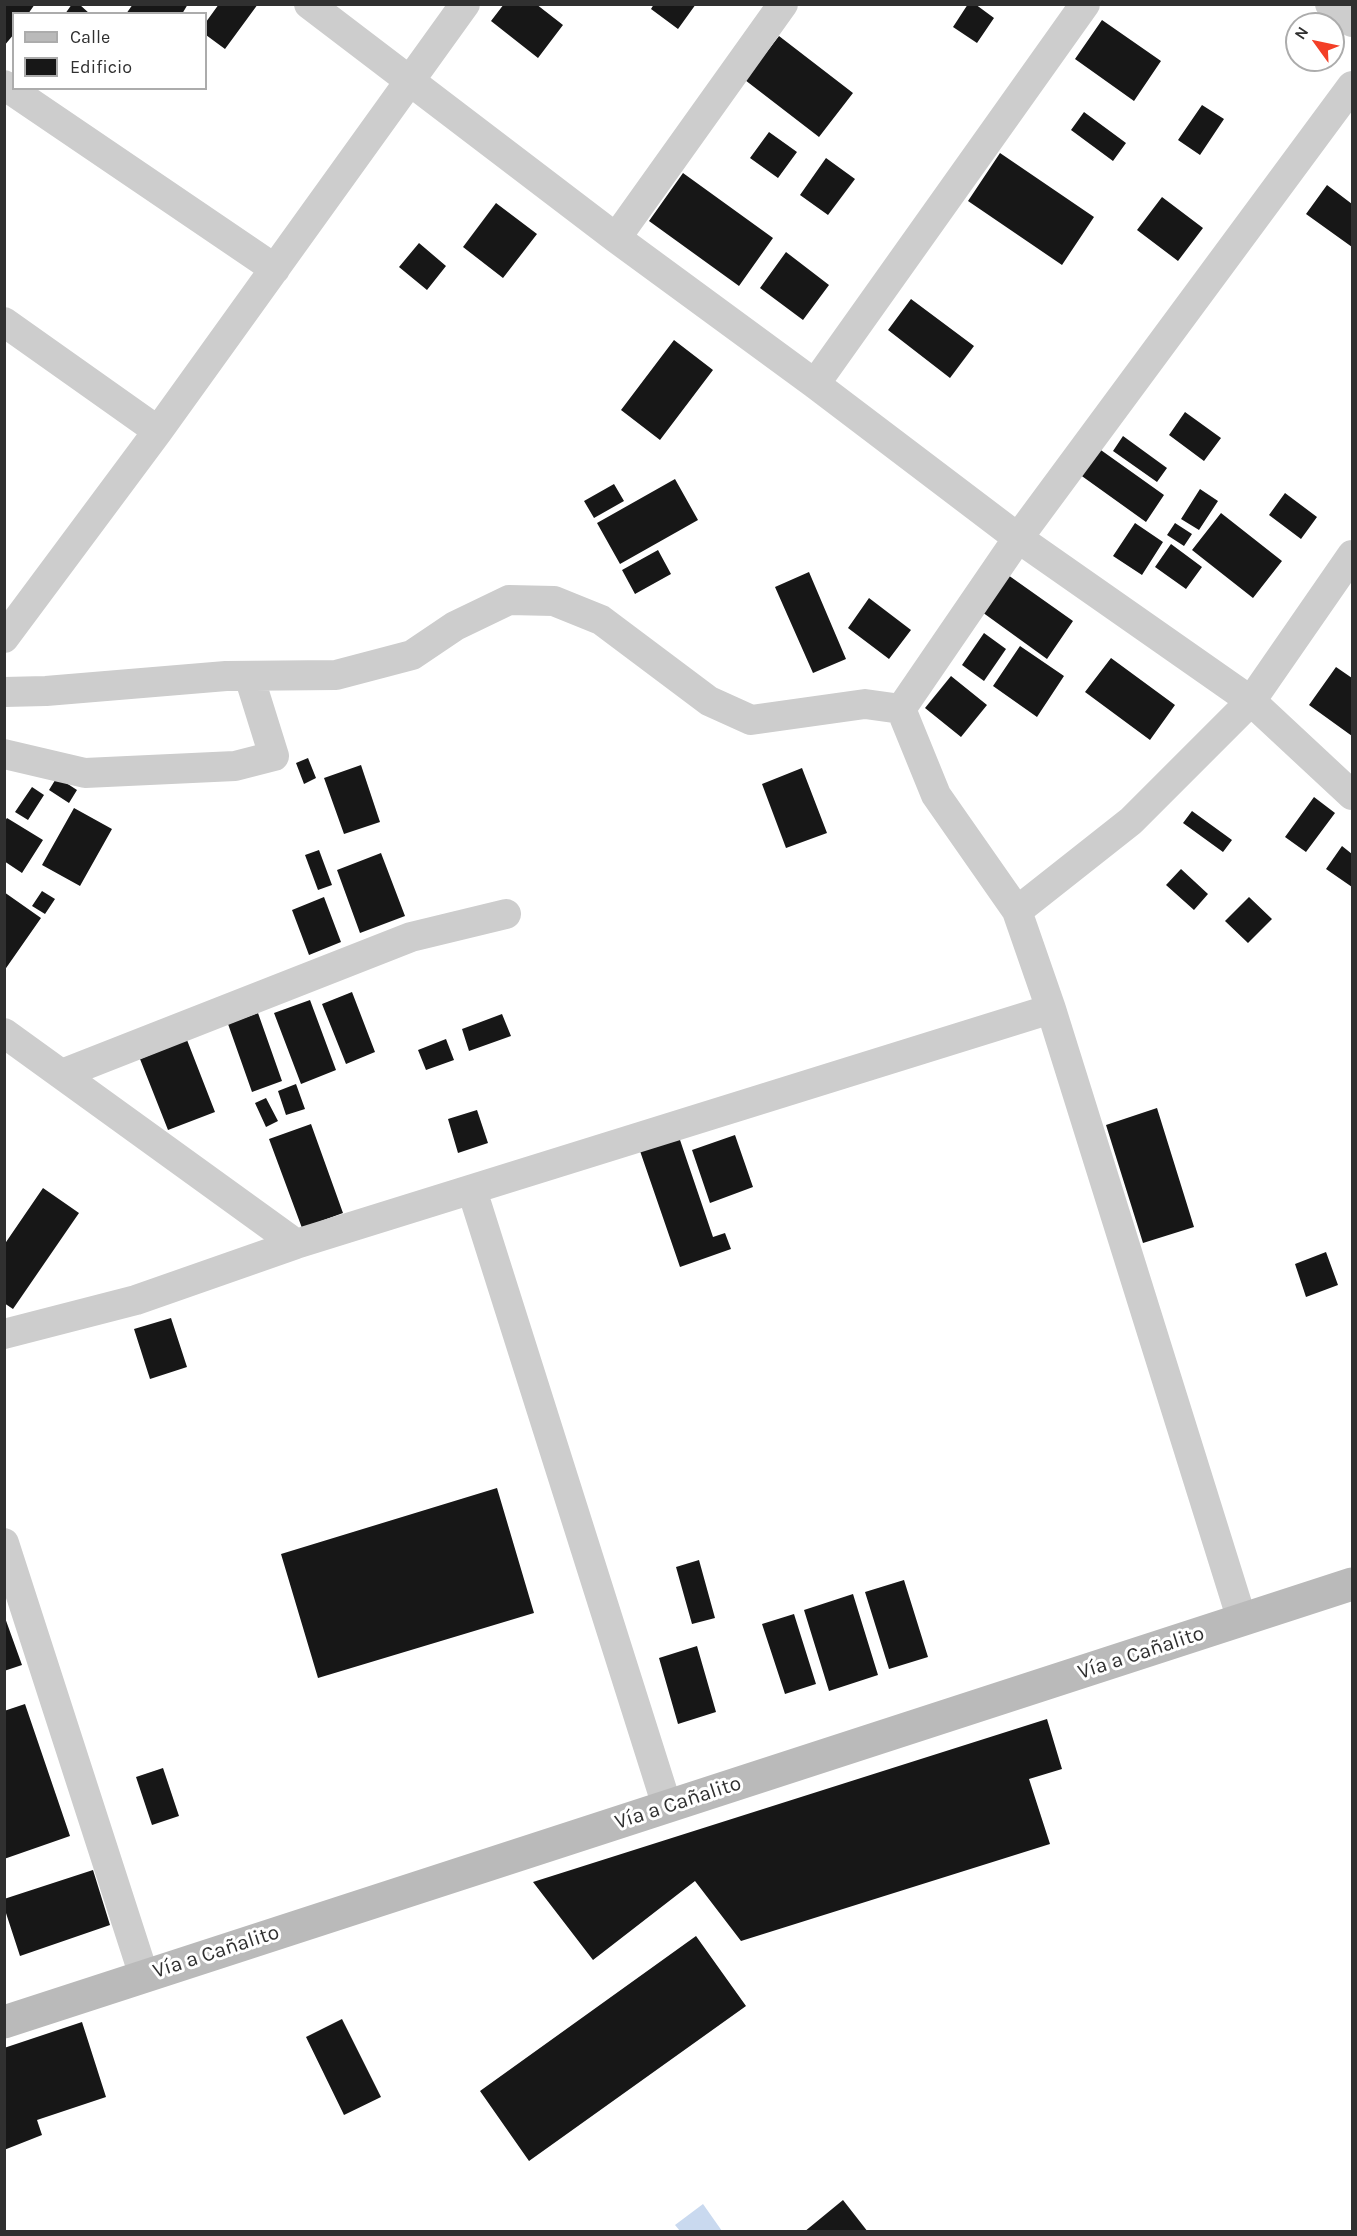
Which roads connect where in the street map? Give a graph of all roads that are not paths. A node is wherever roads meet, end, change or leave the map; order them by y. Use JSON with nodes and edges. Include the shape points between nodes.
{"nodes":[{"id":1,"x":309,"y":4,"type":"edge"},
{"id":2,"x":465,"y":4,"type":"edge"},
{"id":3,"x":783,"y":4,"type":"edge"},
{"id":4,"x":1085,"y":4,"type":"edge"},
{"id":5,"x":1330,"y":4,"type":"edge"},
{"id":6,"x":1353,"y":22,"type":"edge"},
{"id":7,"x":410,"y":82,"type":"junction"},
{"id":8,"x":4,"y":85,"type":"edge"},
{"id":9,"x":1353,"y":86,"type":"edge"},
{"id":10,"x":616,"y":238,"type":"junction"},
{"id":11,"x":275,"y":268,"type":"junction"},
{"id":12,"x":4,"y":322,"type":"edge"},
{"id":13,"x":815,"y":384,"type":"junction"},
{"id":14,"x":158,"y":430,"type":"junction"},
{"id":15,"x":1018,"y":538,"type":"junction"},
{"id":16,"x":1353,"y":555,"type":"edge"},
{"id":17,"x":4,"y":638,"type":"edge"},
{"id":18,"x":249,"y":676,"type":"junction"},
{"id":19,"x":4,"y":692,"type":"edge"},
{"id":20,"x":1251,"y":701,"type":"junction"},
{"id":21,"x":901,"y":709,"type":"junction"},
{"id":22,"x":4,"y":754,"type":"edge"},
{"id":23,"x":1353,"y":795,"type":"edge"},
{"id":24,"x":1017,"y":911,"type":"junction"},
{"id":25,"x":506,"y":914,"type":"dead end"},
{"id":26,"x":1051,"y":1010,"type":"junction"},
{"id":27,"x":7,"y":1040,"type":"edge"},
{"id":28,"x":62,"y":1074,"type":"junction"},
{"id":29,"x":472,"y":1190,"type":"junction"},
{"id":30,"x":296,"y":1244,"type":"junction"},
{"id":31,"x":4,"y":1334,"type":"edge"},
{"id":32,"x":4,"y":1544,"type":"edge"},
{"id":33,"x":1353,"y":1584,"type":"edge"},
{"id":34,"x":1242,"y":1620,"type":"junction"},
{"id":35,"x":667,"y":1806,"type":"junction"},
{"id":36,"x":144,"y":1976,"type":"junction"},
{"id":37,"x":4,"y":2022,"type":"edge"}],
"edges":[{"from":1,"to":7,"type":"street"},
{"from":2,"to":7,"type":"street"},
{"from":3,"to":10,"type":"street"},
{"from":4,"to":13,"type":"street"},
{"from":5,"to":6,"type":"street"},
{"from":7,"to":10,"type":"street"},
{"from":7,"to":11,"type":"street"},
{"from":8,"to":11,"type":"street"},
{"from":9,"to":15,"type":"street"},
{"from":10,"to":13,"type":"street"},
{"from":11,"to":14,"type":"street"},
{"from":12,"to":14,"type":"street"},
{"from":13,"to":15,"type":"street"},
{"from":14,"to":17,"type":"street"},
{"from":15,"to":20,"type":"street"},
{"from":15,"to":21,"type":"street"},
{"from":16,"to":20,"type":"street"},
{"from":18,"to":19,"type":"street"},
{"from":18,"to":21,"type":"street","via":[[336,675],[412,655],[454,626],[509,600],[554,601],[601,620],[709,702],[751,720],[865,704]]},
{"from":18,"to":22,"type":"street","via":[[274,756],[235,766],[85,773]]},
{"from":20,"to":23,"type":"street"},
{"from":20,"to":24,"type":"street","via":[[1131,821]]},
{"from":21,"to":24,"type":"street","via":[[936,795]]},
{"from":24,"to":26,"type":"street"},
{"from":25,"to":28,"type":"street","via":[[411,937]]},
{"from":26,"to":29,"type":"street"},
{"from":26,"to":34,"type":"street"},
{"from":27,"to":28,"type":"street"},
{"from":28,"to":30,"type":"street"},
{"from":29,"to":30,"type":"street"},
{"from":29,"to":35,"type":"street"},
{"from":30,"to":31,"type":"street","via":[[136,1300]]},
{"from":32,"to":36,"type":"street"},
{"from":33,"to":34,"type":"main road","name":"Vía a Cañalito"},
{"from":34,"to":35,"type":"main road","name":"Vía a Cañalito"},
{"from":35,"to":36,"type":"main road","name":"Vía a Cañalito"},
{"from":36,"to":37,"type":"main road","name":"Vía a Cañalito"}]}
